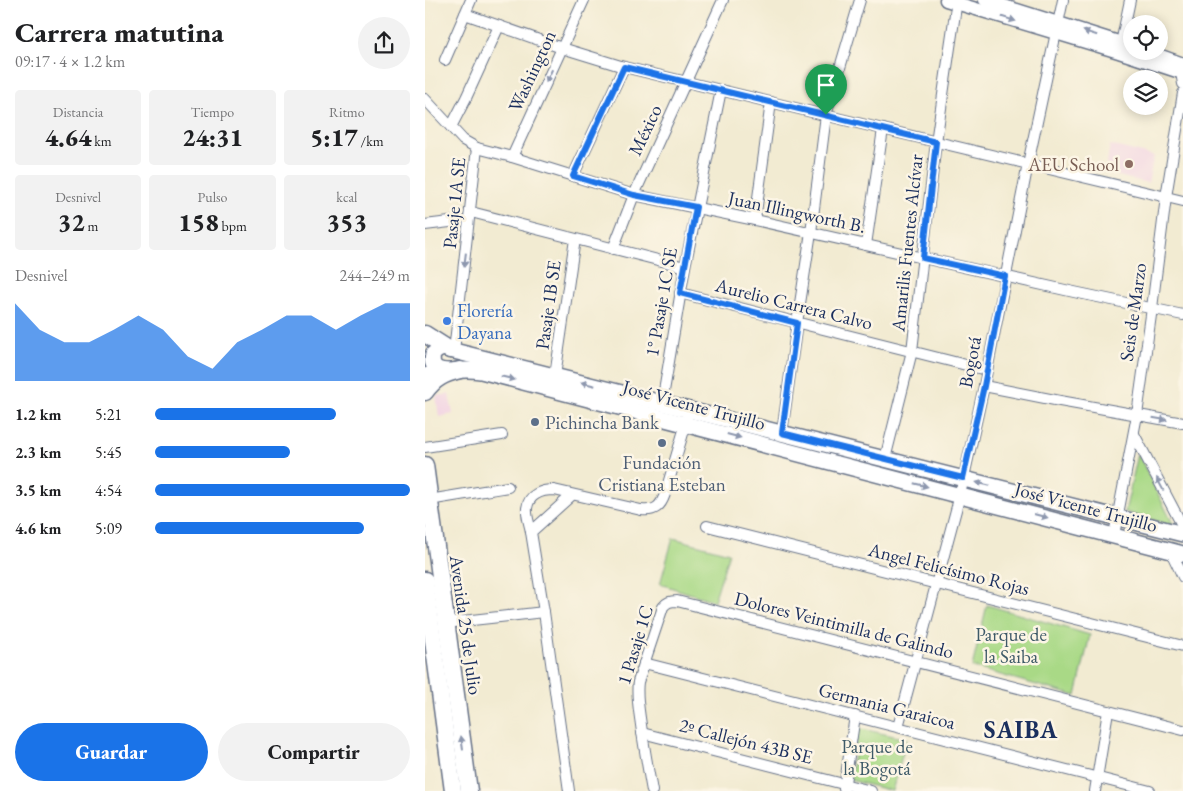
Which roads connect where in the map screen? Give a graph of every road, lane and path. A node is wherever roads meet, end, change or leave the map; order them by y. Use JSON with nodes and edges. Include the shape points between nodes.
{"nodes":[{"id":1,"x":471,"y":0,"type":"edge"},
{"id":2,"x":584,"y":0,"type":"edge"},
{"id":3,"x":723,"y":0,"type":"edge"},
{"id":4,"x":860,"y":0,"type":"edge"},
{"id":5,"x":985,"y":0,"type":"edge"},
{"id":6,"x":1063,"y":0,"type":"edge"},
{"id":7,"x":1131,"y":0,"type":"edge"},
{"id":8,"x":953,"y":1,"type":"edge"},
{"id":9,"x":465,"y":14,"type":"junction"},
{"id":10,"x":1129,"y":15,"type":"edge"},
{"id":11,"x":499,"y":26,"type":"junction"},
{"id":12,"x":1057,"y":28,"type":"junction"},
{"id":13,"x":1123,"y":47,"type":"edge"},
{"id":14,"x":562,"y":48,"type":"junction"},
{"id":15,"x":445,"y":60,"type":"dead end"},
{"id":16,"x":1157,"y":60,"type":"edge"},
{"id":17,"x":1164,"y":60,"type":"edge"},
{"id":18,"x":624,"y":67,"type":"junction"},
{"id":19,"x":1183,"y":70,"type":"edge"},
{"id":20,"x":686,"y":81,"type":"junction"},
{"id":21,"x":721,"y":90,"type":"junction"},
{"id":22,"x":1183,"y":93,"type":"edge"},
{"id":23,"x":425,"y":99,"type":"edge"},
{"id":24,"x":771,"y":102,"type":"junction"},
{"id":25,"x":826,"y":115,"type":"junction"},
{"id":26,"x":451,"y":128,"type":"junction"},
{"id":27,"x":883,"y":129,"type":"junction"},
{"id":28,"x":936,"y":142,"type":"junction"},
{"id":29,"x":477,"y":148,"type":"junction"},
{"id":30,"x":512,"y":157,"type":"junction"},
{"id":31,"x":1028,"y":164,"type":"junction"},
{"id":32,"x":573,"y":176,"type":"junction"},
{"id":33,"x":634,"y":195,"type":"junction"},
{"id":34,"x":1173,"y":196,"type":"edge"},
{"id":35,"x":696,"y":207,"type":"junction"},
{"id":36,"x":1183,"y":210,"type":"edge"},
{"id":37,"x":471,"y":212,"type":"junction"},
{"id":38,"x":755,"y":220,"type":"junction"},
{"id":39,"x":458,"y":221,"type":"dead end"},
{"id":40,"x":425,"y":225,"type":"edge"},
{"id":41,"x":811,"y":232,"type":"junction"},
{"id":42,"x":575,"y":239,"type":"junction"},
{"id":43,"x":866,"y":245,"type":"junction"},
{"id":44,"x":613,"y":249,"type":"junction"},
{"id":45,"x":923,"y":258,"type":"junction"},
{"id":46,"x":685,"y":267,"type":"junction"},
{"id":47,"x":1005,"y":276,"type":"junction"},
{"id":48,"x":680,"y":293,"type":"junction"},
{"id":49,"x":1152,"y":308,"type":"junction"},
{"id":50,"x":1183,"y":315,"type":"edge"},
{"id":51,"x":797,"y":323,"type":"junction"},
{"id":52,"x":425,"y":334,"type":"edge"},
{"id":53,"x":425,"y":343,"type":"edge"},
{"id":54,"x":449,"y":349,"type":"junction"},
{"id":55,"x":912,"y":351,"type":"junction"},
{"id":56,"x":455,"y":370,"type":"junction"},
{"id":57,"x":986,"y":370,"type":"junction"},
{"id":58,"x":425,"y":376,"type":"edge"},
{"id":59,"x":555,"y":376,"type":"junction"},
{"id":60,"x":984,"y":386,"type":"junction"},
{"id":61,"x":425,"y":392,"type":"edge"},
{"id":62,"x":662,"y":403,"type":"junction"},
{"id":63,"x":1137,"y":415,"type":"junction"},
{"id":64,"x":688,"y":417,"type":"junction"},
{"id":65,"x":1183,"y":423,"type":"edge"},
{"id":66,"x":782,"y":433,"type":"junction"},
{"id":67,"x":1134,"y":434,"type":"junction"},
{"id":68,"x":502,"y":435,"type":"dead end"},
{"id":69,"x":425,"y":447,"type":"edge"},
{"id":70,"x":885,"y":459,"type":"junction"},
{"id":71,"x":425,"y":465,"type":"edge"},
{"id":72,"x":963,"y":478,"type":"junction"},
{"id":73,"x":508,"y":487,"type":"dead end"},
{"id":74,"x":572,"y":494,"type":"junction"},
{"id":75,"x":960,"y":495,"type":"junction"},
{"id":76,"x":429,"y":500,"type":"junction"},
{"id":77,"x":1118,"y":518,"type":"junction"},
{"id":78,"x":707,"y":526,"type":"dead end"},
{"id":79,"x":1183,"y":527,"type":"edge"},
{"id":80,"x":531,"y":532,"type":"junction"},
{"id":81,"x":1183,"y":534,"type":"edge"},
{"id":82,"x":1114,"y":535,"type":"junction"},
{"id":83,"x":1177,"y":552,"type":"edge"},
{"id":84,"x":1183,"y":577,"type":"edge"},
{"id":85,"x":425,"y":580,"type":"edge"},
{"id":86,"x":936,"y":584,"type":"junction"},
{"id":87,"x":671,"y":601,"type":"joint"},
{"id":88,"x":544,"y":612,"type":"junction"},
{"id":89,"x":445,"y":623,"type":"junction"},
{"id":90,"x":1183,"y":646,"type":"edge"},
{"id":91,"x":915,"y":661,"type":"junction"},
{"id":92,"x":644,"y":663,"type":"junction"},
{"id":93,"x":1108,"y":711,"type":"junction"},
{"id":94,"x":855,"y":716,"type":"junction"},
{"id":95,"x":898,"y":727,"type":"junction"},
{"id":96,"x":1183,"y":730,"type":"edge"},
{"id":97,"x":642,"y":733,"type":"junction"},
{"id":98,"x":447,"y":750,"type":"junction"},
{"id":99,"x":1097,"y":777,"type":"junction"},
{"id":100,"x":844,"y":788,"type":"edge"},
{"id":101,"x":453,"y":791,"type":"edge"},
{"id":102,"x":463,"y":791,"type":"edge"},
{"id":103,"x":469,"y":791,"type":"edge"},
{"id":104,"x":569,"y":791,"type":"edge"},
{"id":105,"x":652,"y":791,"type":"edge"},
{"id":106,"x":871,"y":791,"type":"edge"},
{"id":107,"x":1095,"y":791,"type":"edge"},
{"id":108,"x":1150,"y":791,"type":"edge"}],
"edges":[{"from":1,"to":9,"type":"street"},
{"from":2,"to":14,"type":"street","name":"Washington"},
{"from":3,"to":20,"type":"street","name":"México"},
{"from":4,"to":25,"type":"street"},
{"from":5,"to":12,"type":"street"},
{"from":6,"to":12,"type":"street","name":"Bogotá"},
{"from":7,"to":10,"type":"street"},
{"from":8,"to":12,"type":"street","one_way":true},
{"from":8,"to":28,"type":"street","name":"Amarilis Fuentes Alcívar"},
{"from":9,"to":11,"type":"street"},
{"from":9,"to":15,"type":"street"},
{"from":11,"to":14,"type":"street"},
{"from":11,"to":26,"type":"street"},
{"from":12,"to":13,"type":"street"},
{"from":12,"to":31,"type":"street","name":"Bogotá"},
{"from":14,"to":18,"type":"street"},
{"from":14,"to":30,"type":"street","name":"Washington","one_way":true},
{"from":16,"to":19,"type":"street"},
{"from":17,"to":19,"type":"street"},
{"from":18,"to":20,"type":"street"},
{"from":18,"to":32,"type":"street"},
{"from":20,"to":21,"type":"street"},
{"from":20,"to":33,"type":"street","name":"México"},
{"from":21,"to":24,"type":"street"},
{"from":21,"to":35,"type":"street","name":"1° Pasaje 1C SE"},
{"from":22,"to":34,"type":"street","name":"Seis de Marzo"},
{"from":23,"to":26,"type":"street","name":"Juan Illingworth B."},
{"from":24,"to":25,"type":"street"},
{"from":24,"to":38,"type":"street"},
{"from":25,"to":27,"type":"street"},
{"from":25,"to":41,"type":"street"},
{"from":26,"to":29,"type":"street","name":"Juan Illingworth B."},
{"from":27,"to":28,"type":"street"},
{"from":27,"to":43,"type":"street"},
{"from":28,"to":31,"type":"street"},
{"from":28,"to":45,"type":"street","name":"Amarilis Fuentes Alcívar"},
{"from":29,"to":30,"type":"street","name":"Juan Illingworth B."},
{"from":29,"to":37,"type":"street","name":"Pasaje 1A SE"},
{"from":30,"to":32,"type":"street","name":"Juan Illingworth B."},
{"from":31,"to":34,"type":"street"},
{"from":31,"to":47,"type":"street","name":"Bogotá"},
{"from":32,"to":33,"type":"street","name":"Juan Illingworth B."},
{"from":33,"to":35,"type":"street","name":"Juan Illingworth B."},
{"from":33,"to":44,"type":"street","name":"México"},
{"from":34,"to":36,"type":"street"},
{"from":34,"to":49,"type":"street","name":"Seis de Marzo"},
{"from":35,"to":38,"type":"street","name":"Juan Illingworth B."},
{"from":35,"to":46,"type":"street","name":"1° Pasaje 1C SE"},
{"from":37,"to":42,"type":"street"},
{"from":37,"to":54,"type":"street","name":"Pasaje 1A SE","one_way":true},
{"from":38,"to":41,"type":"street","name":"Juan Illingworth B."},
{"from":39,"to":40,"type":"street"},
{"from":41,"to":43,"type":"street","name":"Juan Illingworth B."},
{"from":41,"to":51,"type":"street"},
{"from":42,"to":44,"type":"street"},
{"from":42,"to":59,"type":"street","name":"Pasaje 1B SE"},
{"from":43,"to":45,"type":"street","name":"Juan Illingworth B."},
{"from":44,"to":46,"type":"street"},
{"from":45,"to":47,"type":"street","name":"Juan Illingworth B."},
{"from":45,"to":55,"type":"street","name":"Amarilis Fuentes Alcívar"},
{"from":46,"to":48,"type":"street","name":"1° Pasaje 1C SE"},
{"from":47,"to":49,"type":"street","name":"Juan Illingworth B."},
{"from":47,"to":57,"type":"street","name":"Bogotá"},
{"from":48,"to":51,"type":"street","name":"Aurelio Carrera Calvo"},
{"from":48,"to":62,"type":"street","name":"1° Pasaje 1C SE"},
{"from":49,"to":50,"type":"street","name":"Juan Illingworth B."},
{"from":49,"to":63,"type":"street","name":"Seis de Marzo"},
{"from":51,"to":55,"type":"street","name":"Aurelio Carrera Calvo"},
{"from":51,"to":66,"type":"street"},
{"from":52,"to":54,"type":"main road"},
{"from":53,"to":54,"type":"main road","name":"José Vicente Trujillo"},
{"from":54,"to":56,"type":"main road","via":[[438,350],[432,361],[438,370]]},
{"from":54,"to":59,"type":"main road","name":"José Vicente Trujillo"},
{"from":55,"to":57,"type":"street","name":"Aurelio Carrera Calvo"},
{"from":55,"to":70,"type":"street","name":"Amarilis Fuentes Alcívar"},
{"from":56,"to":58,"type":"main road","name":"José Vicente Trujillo"},
{"from":56,"to":61,"type":"main road","via":[[440,377]]},
{"from":56,"to":64,"type":"main road","name":"José Vicente Trujillo","one_way":true,"via":[[481,371]]},
{"from":57,"to":60,"type":"street","name":"Bogotá"},
{"from":62,"to":59,"type":"main road","name":"José Vicente Trujillo","one_way":true},
{"from":60,"to":63,"type":"street"},
{"from":60,"to":72,"type":"street","name":"Bogotá"},
{"from":62,"to":64,"type":"main road","name":"José Vicente Trujillo"},
{"from":63,"to":65,"type":"street","one_way":true},
{"from":63,"to":67,"type":"street","name":"Seis de Marzo"},
{"from":64,"to":66,"type":"main road","name":"José Vicente Trujillo"},
{"from":64,"to":74,"type":"street","via":[[663,501],[653,510]]},
{"from":64,"to":75,"type":"main road","name":"José Vicente Trujillo","one_way":true},
{"from":66,"to":70,"type":"main road","name":"José Vicente Trujillo"},
{"from":67,"to":77,"type":"street","name":"Seis de Marzo"},
{"from":79,"to":67,"type":"street","one_way":true},
{"from":68,"to":69,"type":"street"},
{"from":70,"to":72,"type":"main road","name":"José Vicente Trujillo"},
{"from":71,"to":76,"type":"main road","name":"Avenida 25 de Julio"},
{"from":72,"to":75,"type":"street","name":"Bogotá"},
{"from":77,"to":72,"type":"main road","name":"José Vicente Trujillo","one_way":true},
{"from":73,"to":76,"type":"street"},
{"from":74,"to":80,"type":"street"},
{"from":74,"to":80,"type":"street","via":[[555,490],[537,494],[527,508]]},
{"from":75,"to":82,"type":"main road","name":"José Vicente Trujillo","one_way":true},
{"from":75,"to":86,"type":"street","name":"Bogotá"},
{"from":76,"to":89,"type":"main road","name":"Avenida 25 de Julio"},
{"from":77,"to":81,"type":"main road","name":"José Vicente Trujillo"},
{"from":77,"to":82,"type":"street","name":"Seis de Marzo"},
{"from":78,"to":86,"type":"street","name":"Angel Felicísimo Rojas"},
{"from":80,"to":88,"type":"street"},
{"from":82,"to":83,"type":"main road","name":"José Vicente Trujillo"},
{"from":83,"to":84,"type":"street"},
{"from":85,"to":98,"type":"main road","name":"Avenida 25 de Julio"},
{"from":86,"to":90,"type":"street","name":"Angel Felicísimo Rojas"},
{"from":86,"to":91,"type":"street","name":"Bogotá"},
{"from":87,"to":91,"type":"street","name":"Dolores Veintimilla de Galindo"},
{"from":87,"to":92,"type":"street","name":"1 Pasaje 1C","via":[[663,607]]},
{"from":88,"to":89,"type":"street"},
{"from":88,"to":104,"type":"street"},
{"from":103,"to":89,"type":"main road","name":"Avenida 25 de Julio","one_way":true},
{"from":91,"to":93,"type":"street","name":"Dolores Veintimilla de Galindo"},
{"from":91,"to":95,"type":"street","name":"Bogotá"},
{"from":92,"to":94,"type":"street","name":"Germania Garaicoa"},
{"from":92,"to":97,"type":"street","name":"1 Pasaje 1C","via":[[637,690]]},
{"from":93,"to":96,"type":"street","name":"Dolores Veintimilla de Galindo"},
{"from":93,"to":99,"type":"street"},
{"from":94,"to":95,"type":"street","name":"Germania Garaicoa"},
{"from":94,"to":100,"type":"street"},
{"from":95,"to":99,"type":"street","name":"Germania Garaicoa"},
{"from":97,"to":100,"type":"street","name":"2º Callejón 43B SE"},
{"from":97,"to":105,"type":"street","name":"1 Pasaje 1C"},
{"from":98,"to":101,"type":"main road","name":"Avenida 25 de Julio"},
{"from":98,"to":102,"type":"main road"},
{"from":99,"to":107,"type":"street"},
{"from":99,"to":108,"type":"street","name":"Germania Garaicoa"},
{"from":100,"to":106,"type":"street","name":"2º Callejón 43B SE"}]}
